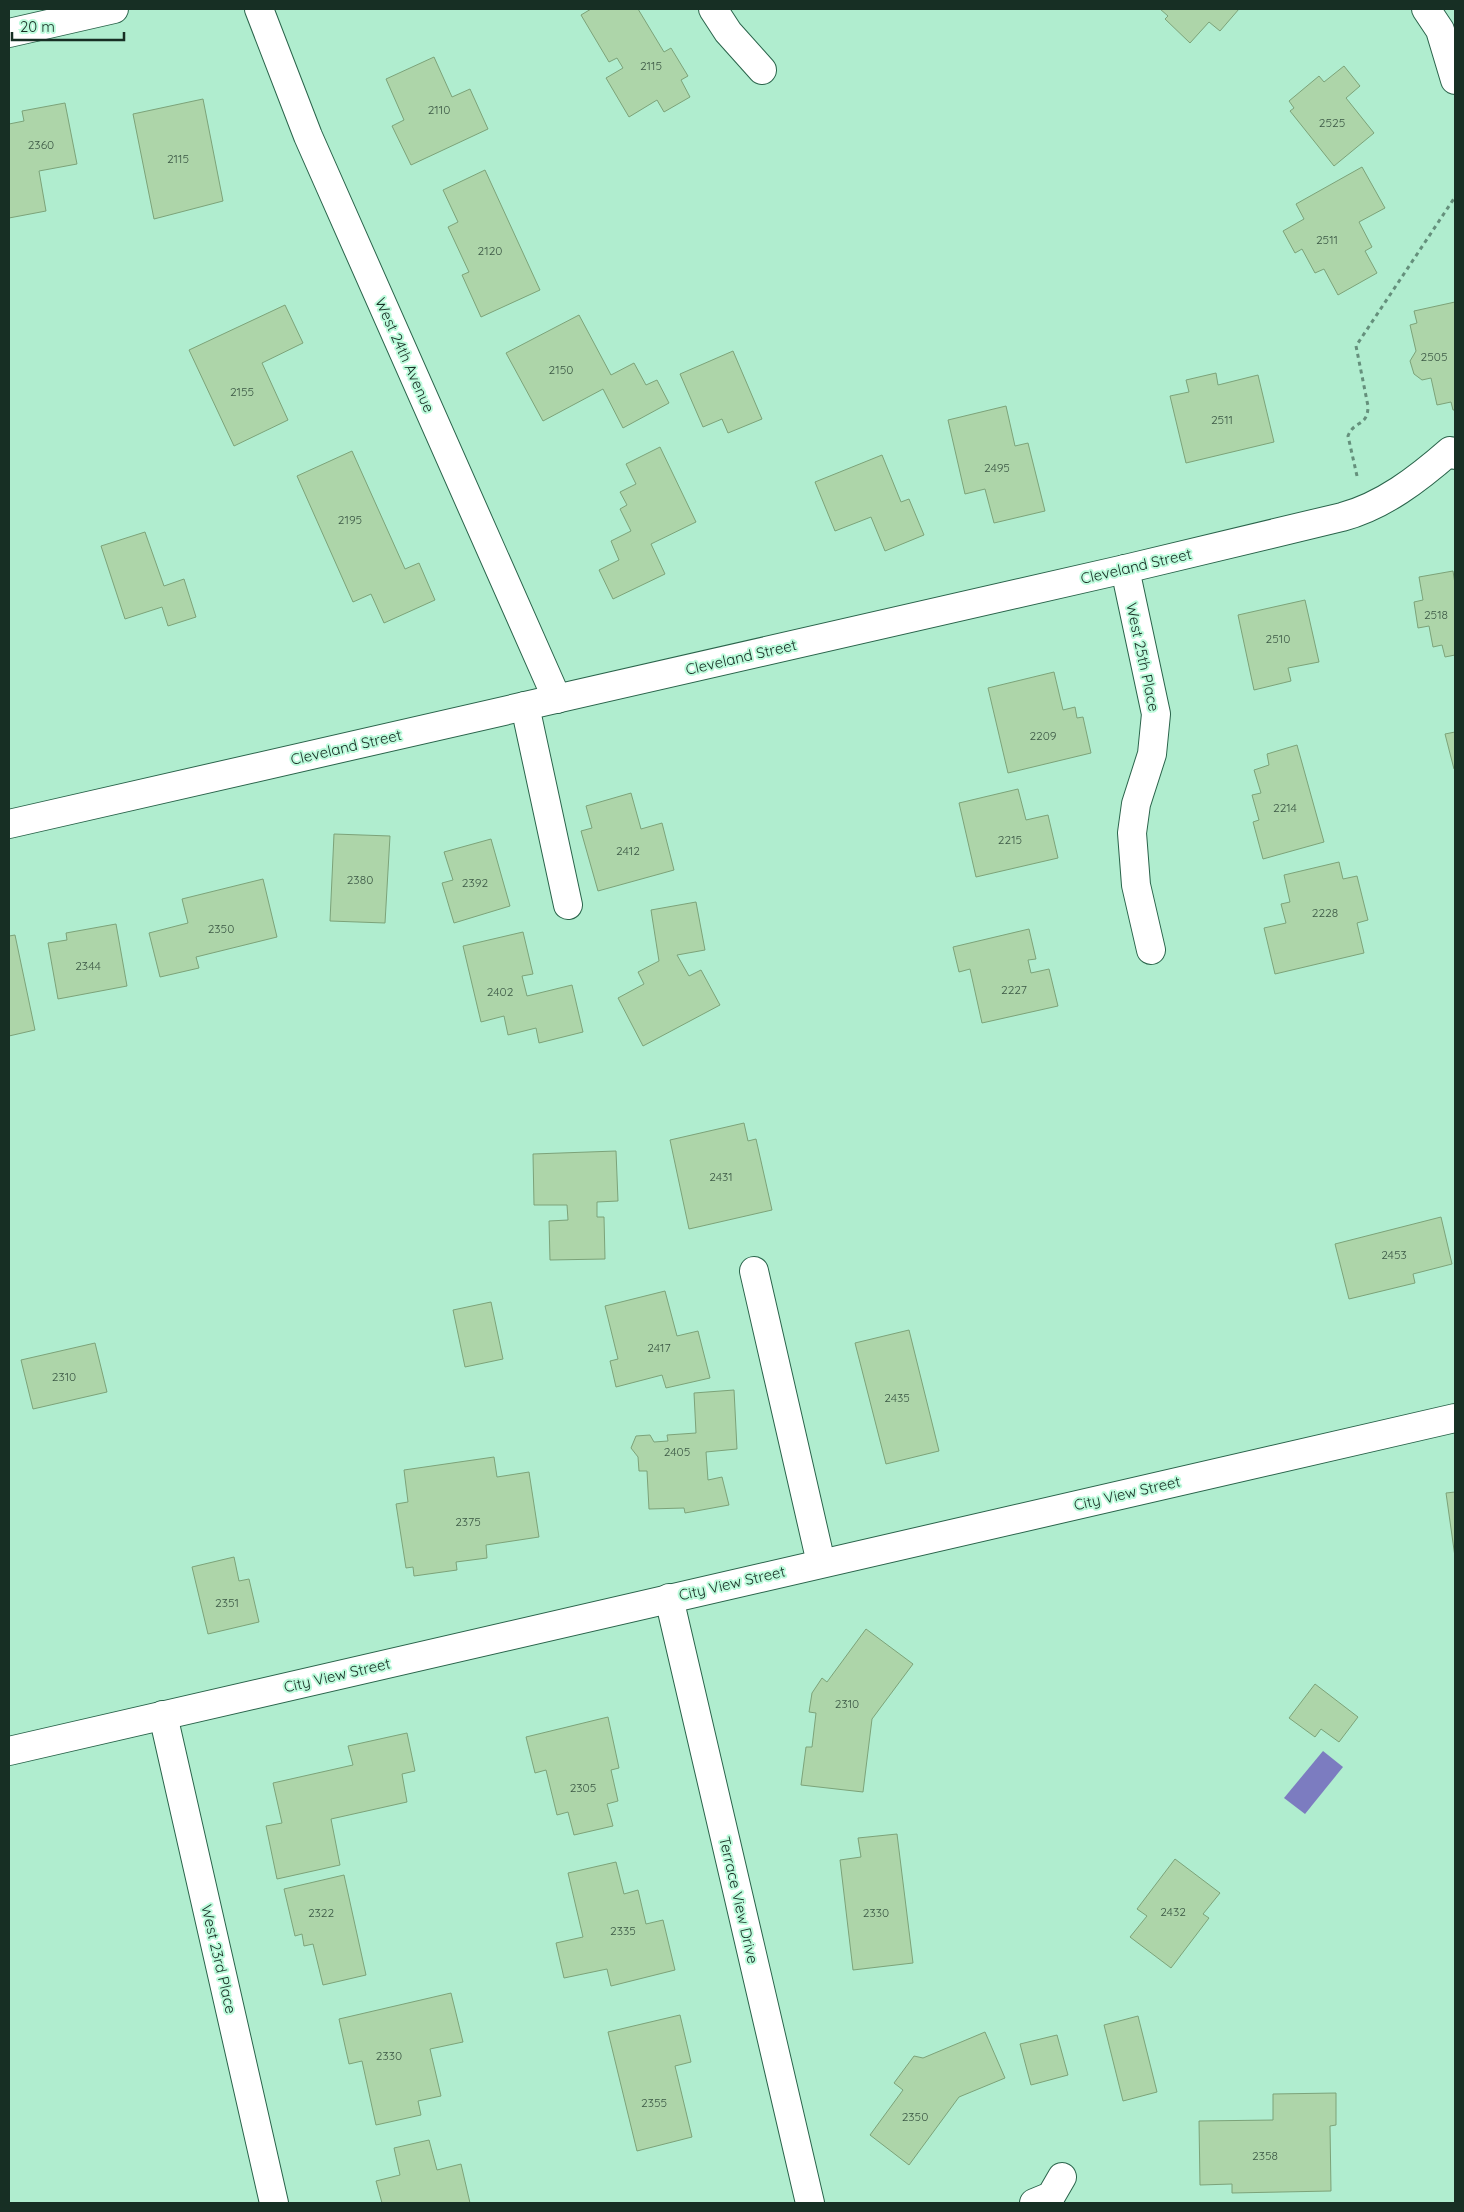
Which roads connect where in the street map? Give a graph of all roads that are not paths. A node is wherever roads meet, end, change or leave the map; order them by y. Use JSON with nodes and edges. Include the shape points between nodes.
{"nodes":[{"id":1,"x":114,"y":9,"type":"edge"},
{"id":2,"x":259,"y":9,"type":"edge"},
{"id":3,"x":713,"y":9,"type":"edge"},
{"id":4,"x":1426,"y":9,"type":"edge"},
{"id":5,"x":9,"y":33,"type":"edge"},
{"id":6,"x":762,"y":70,"type":"dead end"},
{"id":7,"x":1455,"y":80,"type":"edge"},
{"id":8,"x":1453,"y":453,"type":"edge"},
{"id":9,"x":1125,"y":569,"type":"junction"},
{"id":10,"x":557,"y":699,"type":"junction"},
{"id":11,"x":525,"y":706,"type":"junction"},
{"id":12,"x":9,"y":824,"type":"edge"},
{"id":13,"x":568,"y":905,"type":"dead end"},
{"id":14,"x":1151,"y":950,"type":"dead end"},
{"id":15,"x":754,"y":1271,"type":"dead end"},
{"id":16,"x":1455,"y":1418,"type":"edge"},
{"id":17,"x":821,"y":1562,"type":"junction"},
{"id":18,"x":669,"y":1598,"type":"junction"},
{"id":19,"x":163,"y":1715,"type":"junction"},
{"id":20,"x":9,"y":1751,"type":"edge"},
{"id":21,"x":1062,"y":2177,"type":"dead end"},
{"id":22,"x":274,"y":2203,"type":"edge"},
{"id":23,"x":810,"y":2203,"type":"edge"},
{"id":24,"x":1034,"y":2203,"type":"edge"}],
"edges":[{"from":1,"to":5,"type":"street"},
{"from":2,"to":10,"type":"street","name":"West 24th Avenue","via":[[308,136]]},
{"from":3,"to":6,"type":"street","via":[[728,32]]},
{"from":4,"to":7,"type":"street","via":[[1440,30]]},
{"from":8,"to":9,"type":"street","name":"Cleveland Street","via":[[1365,509]]},
{"from":9,"to":10,"type":"street","name":"Cleveland Street"},
{"from":9,"to":14,"type":"street","name":"West 25th Place","via":[[1156,714],[1152,754],[1136,804],[1132,832],[1136,885]]},
{"from":10,"to":11,"type":"street","name":"Cleveland Street"},
{"from":11,"to":12,"type":"street","name":"Cleveland Street"},
{"from":11,"to":13,"type":"street"},
{"from":15,"to":17,"type":"street"},
{"from":16,"to":17,"type":"street","name":"City View Street"},
{"from":17,"to":18,"type":"street","name":"City View Street"},
{"from":18,"to":19,"type":"street","name":"City View Street"},
{"from":18,"to":23,"type":"street","name":"Terrace View Drive"},
{"from":19,"to":20,"type":"street","name":"City View Street"},
{"from":19,"to":22,"type":"street","name":"West 23rd Place"},
{"from":21,"to":24,"type":"street","via":[[1051,2196]]}]}
